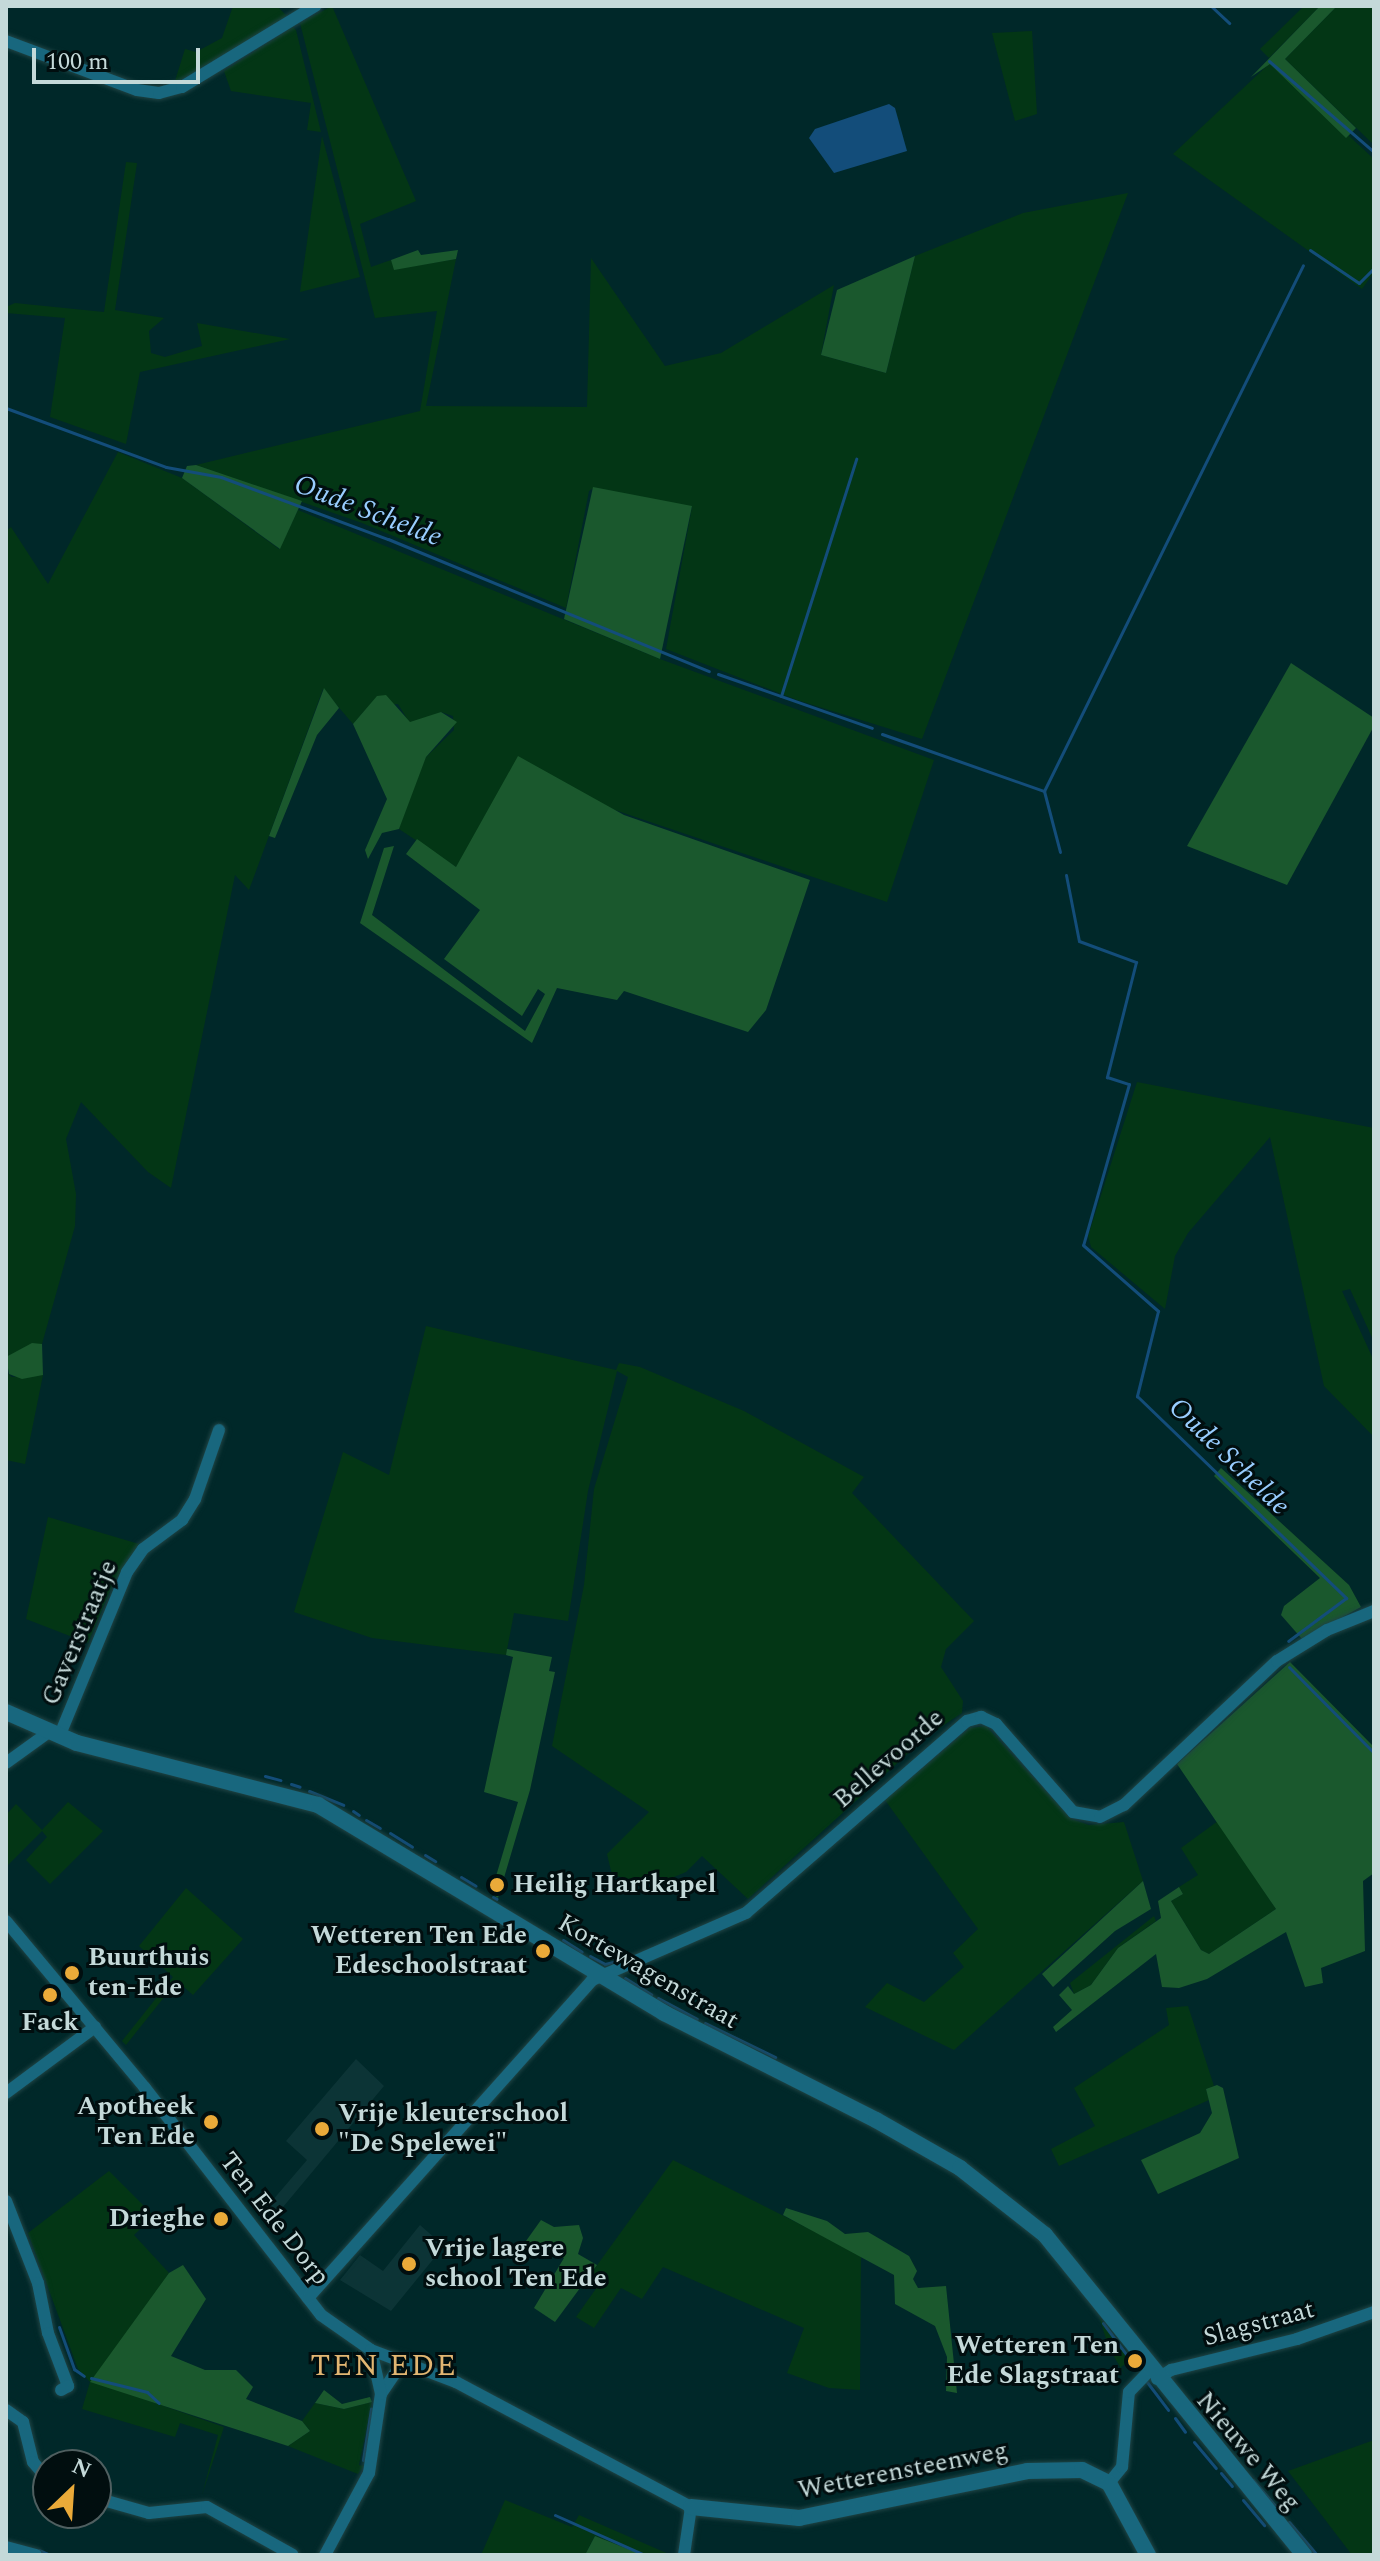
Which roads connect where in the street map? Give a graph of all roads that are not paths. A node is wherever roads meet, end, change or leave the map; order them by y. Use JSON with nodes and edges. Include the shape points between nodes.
{"nodes":[{"id":1,"x":315,"y":6,"type":"edge"},
{"id":2,"x":6,"y":41,"type":"edge"},
{"id":3,"x":219,"y":1430,"type":"dead end"},
{"id":4,"x":1374,"y":1611,"type":"edge"},
{"id":5,"x":6,"y":1712,"type":"edge"},
{"id":6,"x":54,"y":1735,"type":"junction"},
{"id":7,"x":6,"y":1763,"type":"edge"},
{"id":8,"x":6,"y":1921,"type":"edge"},
{"id":9,"x":602,"y":1977,"type":"junction"},
{"id":10,"x":95,"y":2027,"type":"junction"},
{"id":11,"x":6,"y":2093,"type":"edge"},
{"id":12,"x":6,"y":2201,"type":"edge"},
{"id":13,"x":308,"y":2298,"type":"junction"},
{"id":14,"x":1374,"y":2312,"type":"edge"},
{"id":15,"x":371,"y":2350,"type":"junction"},
{"id":16,"x":403,"y":2361,"type":"junction"},
{"id":17,"x":1153,"y":2374,"type":"junction"},
{"id":18,"x":61,"y":2390,"type":"dead end"},
{"id":19,"x":381,"y":2394,"type":"junction"},
{"id":20,"x":6,"y":2410,"type":"edge"},
{"id":21,"x":32,"y":2458,"type":"edge"},
{"id":22,"x":1109,"y":2483,"type":"junction"},
{"id":23,"x":112,"y":2503,"type":"edge"},
{"id":24,"x":691,"y":2507,"type":"junction"},
{"id":25,"x":6,"y":2547,"type":"edge"},
{"id":26,"x":36,"y":2555,"type":"edge"},
{"id":27,"x":293,"y":2555,"type":"edge"},
{"id":28,"x":325,"y":2555,"type":"edge"},
{"id":29,"x":684,"y":2555,"type":"edge"},
{"id":30,"x":1148,"y":2555,"type":"edge"},
{"id":31,"x":1304,"y":2555,"type":"edge"}],
"edges":[{"from":1,"to":2,"type":"street","via":[[182,87],[159,93],[137,90]]},
{"from":3,"to":6,"type":"street","name":"Gaverstraatje","via":[[195,1499],[182,1520],[143,1549],[127,1572]]},
{"from":4,"to":9,"type":"street","name":"Bellevoorde","via":[[1327,1630],[1277,1661],[1124,1805],[1100,1817],[1073,1812],[996,1724],[981,1717],[967,1721],[746,1913]]},
{"from":5,"to":6,"type":"street","name":"Kortewagenstraat"},
{"from":6,"to":7,"type":"street","name":"Gaverstraatje"},
{"from":6,"to":9,"type":"street","name":"Kortewagenstraat","via":[[318,1805]]},
{"from":8,"to":10,"type":"street","name":"Ten Ede Dorp"},
{"from":9,"to":13,"type":"street","name":"Bellevoorde","via":[[592,1980]]},
{"from":9,"to":17,"type":"street","name":"Kortewagenstraat","via":[[696,2031],[902,2133],[995,2191],[1045,2235]]},
{"from":10,"to":11,"type":"street"},
{"from":10,"to":13,"type":"street","name":"Ten Ede Dorp"},
{"from":12,"to":18,"type":"street","via":[[38,2283],[48,2333],[68,2386]]},
{"from":13,"to":15,"type":"street","name":"Ten Ede Dorp","via":[[339,2330]]},
{"from":14,"to":17,"type":"street","name":"Slagstraat","via":[[1297,2339]]},
{"from":15,"to":16,"type":"street","name":"Wetterensteenweg"},
{"from":15,"to":19,"type":"street"},
{"from":16,"to":19,"type":"street"},
{"from":16,"to":24,"type":"street","name":"Wetterensteenweg","via":[[456,2382]]},
{"from":17,"to":22,"type":"street","via":[[1129,2392],[1122,2467]]},
{"from":17,"to":31,"type":"street","name":"Nieuwe Weg"},
{"from":19,"to":28,"type":"street","via":[[363,2492]]},
{"from":20,"to":21,"type":"street","via":[[23,2422]]},
{"from":22,"to":24,"type":"street","name":"Wetterensteenweg","via":[[1090,2471],[1048,2469],[799,2518]]},
{"from":22,"to":30,"type":"street"},
{"from":23,"to":27,"type":"street","via":[[149,2513],[197,2504]]},
{"from":24,"to":29,"type":"street"},
{"from":25,"to":26,"type":"street"}]}
